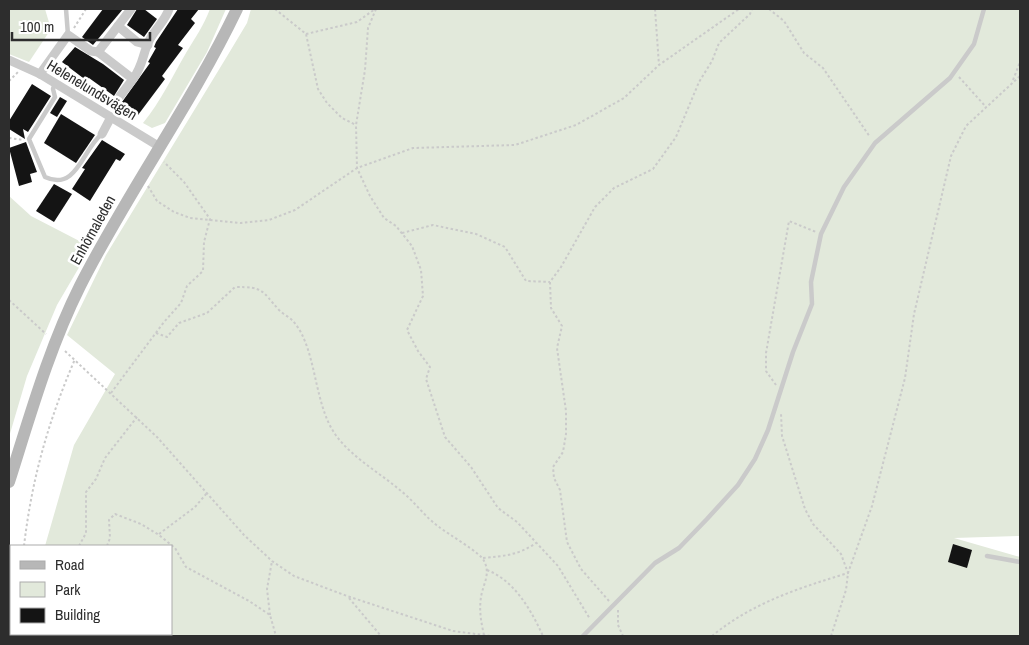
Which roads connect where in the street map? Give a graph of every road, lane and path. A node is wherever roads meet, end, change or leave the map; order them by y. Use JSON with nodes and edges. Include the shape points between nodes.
{"nodes":[{"id":1,"x":66,"y":9,"type":"edge"},
{"id":2,"x":86,"y":9,"type":"edge"},
{"id":3,"x":131,"y":9,"type":"edge"},
{"id":4,"x":168,"y":9,"type":"edge"},
{"id":5,"x":237,"y":9,"type":"edge"},
{"id":6,"x":275,"y":9,"type":"edge"},
{"id":7,"x":376,"y":9,"type":"edge"},
{"id":8,"x":655,"y":9,"type":"edge"},
{"id":9,"x":739,"y":9,"type":"edge"},
{"id":10,"x":752,"y":9,"type":"edge"},
{"id":11,"x":769,"y":9,"type":"edge"},
{"id":12,"x":984,"y":9,"type":"edge"},
{"id":13,"x":118,"y":26,"type":"junction"},
{"id":14,"x":306,"y":34,"type":"junction"},
{"id":15,"x":68,"y":35,"type":"junction"},
{"id":16,"x":148,"y":45,"type":"junction"},
{"id":17,"x":98,"y":52,"type":"junction"},
{"id":18,"x":9,"y":60,"type":"edge"},
{"id":19,"x":1020,"y":62,"type":"edge"},
{"id":20,"x":659,"y":65,"type":"junction"},
{"id":21,"x":954,"y":71,"type":"junction"},
{"id":22,"x":40,"y":74,"type":"junction"},
{"id":23,"x":1020,"y":76,"type":"edge"},
{"id":24,"x":132,"y":79,"type":"junction"},
{"id":25,"x":1012,"y":81,"type":"junction"},
{"id":26,"x":55,"y":83,"type":"junction"},
{"id":27,"x":120,"y":96,"type":"dead end"},
{"id":28,"x":986,"y":107,"type":"junction"},
{"id":29,"x":111,"y":117,"type":"junction"},
{"id":30,"x":356,"y":126,"type":"junction"},
{"id":31,"x":102,"y":134,"type":"joint"},
{"id":32,"x":9,"y":138,"type":"edge"},
{"id":33,"x":29,"y":139,"type":"junction"},
{"id":34,"x":875,"y":143,"type":"junction"},
{"id":35,"x":157,"y":150,"type":"junction"},
{"id":36,"x":357,"y":168,"type":"junction"},
{"id":37,"x":142,"y":176,"type":"junction"},
{"id":38,"x":210,"y":219,"type":"junction"},
{"id":39,"x":402,"y":233,"type":"junction"},
{"id":40,"x":821,"y":234,"type":"junction"},
{"id":41,"x":550,"y":282,"type":"junction"},
{"id":42,"x":9,"y":300,"type":"edge"},
{"id":43,"x":156,"y":333,"type":"junction"},
{"id":44,"x":46,"y":334,"type":"dead end"},
{"id":45,"x":65,"y":350,"type":"dead end"},
{"id":46,"x":75,"y":359,"type":"junction"},
{"id":47,"x":780,"y":391,"type":"junction"},
{"id":48,"x":111,"y":393,"type":"junction"},
{"id":49,"x":781,"y":409,"type":"dead end"},
{"id":50,"x":137,"y":417,"type":"junction"},
{"id":51,"x":9,"y":482,"type":"edge"},
{"id":52,"x":206,"y":493,"type":"junction"},
{"id":53,"x":159,"y":535,"type":"junction"},
{"id":54,"x":536,"y":543,"type":"junction"},
{"id":55,"x":24,"y":545,"type":"edge"},
{"id":56,"x":80,"y":545,"type":"edge"},
{"id":57,"x":107,"y":545,"type":"edge"},
{"id":58,"x":171,"y":545,"type":"edge"},
{"id":59,"x":172,"y":546,"type":"edge"},
{"id":60,"x":987,"y":556,"type":"dead end"},
{"id":61,"x":484,"y":558,"type":"junction"},
{"id":62,"x":272,"y":561,"type":"junction"},
{"id":63,"x":1020,"y":562,"type":"edge"},
{"id":64,"x":487,"y":570,"type":"junction"},
{"id":65,"x":848,"y":573,"type":"junction"},
{"id":66,"x":624,"y":594,"type":"junction"},
{"id":67,"x":347,"y":596,"type":"junction"},
{"id":68,"x":610,"y":608,"type":"junction"},
{"id":69,"x":270,"y":615,"type":"junction"},
{"id":70,"x":594,"y":625,"type":"junction"},
{"id":71,"x":484,"y":635,"type":"junction"},
{"id":72,"x":276,"y":636,"type":"edge"},
{"id":73,"x":381,"y":636,"type":"edge"},
{"id":74,"x":491,"y":636,"type":"edge"},
{"id":75,"x":543,"y":636,"type":"edge"},
{"id":76,"x":583,"y":636,"type":"edge"},
{"id":77,"x":623,"y":636,"type":"edge"},
{"id":78,"x":712,"y":636,"type":"edge"},
{"id":79,"x":832,"y":636,"type":"edge"}],
"edges":[{"from":1,"to":15,"type":"lane"},
{"from":2,"to":15,"type":"path"},
{"from":3,"to":13,"type":"street"},
{"from":4,"to":16,"type":"street"},
{"from":5,"to":35,"type":"street","name":"Enhörnaleden","via":[[198,86]]},
{"from":6,"to":14,"type":"path"},
{"from":7,"to":14,"type":"path","via":[[357,22]]},
{"from":7,"to":30,"type":"path","via":[[368,28]]},
{"from":8,"to":20,"type":"path"},
{"from":9,"to":20,"type":"path"},
{"from":10,"to":41,"type":"path","via":[[720,43],[676,137],[653,169],[614,188],[595,207]]},
{"from":11,"to":34,"type":"path","via":[[784,21],[804,53],[823,68]]},
{"from":12,"to":21,"type":"lane","via":[[974,44]]},
{"from":13,"to":16,"type":"street","via":[[137,42]]},
{"from":13,"to":17,"type":"street"},
{"from":14,"to":30,"type":"path","via":[[318,89],[342,118]]},
{"from":15,"to":17,"type":"street","via":[[91,51]]},
{"from":15,"to":22,"type":"street"},
{"from":16,"to":24,"type":"street","via":[[143,64]]},
{"from":17,"to":24,"type":"street"},
{"from":18,"to":22,"type":"street","name":"Helenelundsvägen"},
{"from":19,"to":25,"type":"path"},
{"from":20,"to":36,"type":"path","via":[[624,98],[576,126],[515,145],[413,148]]},
{"from":21,"to":28,"type":"path"},
{"from":21,"to":34,"type":"lane"},
{"from":22,"to":26,"type":"street","name":"Helenelundsvägen"},
{"from":23,"to":25,"type":"path"},
{"from":24,"to":27,"type":"street"},
{"from":25,"to":28,"type":"path"},
{"from":26,"to":29,"type":"street","name":"Helenelundsvägen"},
{"from":26,"to":33,"type":"lane","via":[[55,97]]},
{"from":28,"to":65,"type":"path","via":[[966,126],[952,156],[914,314],[905,378],[872,506]]},
{"from":29,"to":31,"type":"street"},
{"from":29,"to":35,"type":"street","name":"Helenelundsvägen"},
{"from":30,"to":36,"type":"path"},
{"from":31,"to":33,"type":"lane","via":[[96,138],[74,174],[51,180],[41,171]]},
{"from":32,"to":33,"type":"path"},
{"from":34,"to":40,"type":"lane","via":[[844,187]]},
{"from":35,"to":37,"type":"street","name":"Enhörnaleden"},
{"from":35,"to":38,"type":"path"},
{"from":36,"to":38,"type":"path","via":[[296,210],[269,220]]},
{"from":36,"to":39,"type":"path","via":[[384,218]]},
{"from":37,"to":38,"type":"path","via":[[157,201],[174,212],[190,218]]},
{"from":37,"to":51,"type":"street","name":"Enhörnaleden","via":[[80,286],[60,332]]},
{"from":38,"to":43,"type":"path","via":[[204,242],[203,271],[186,286],[181,303]]},
{"from":39,"to":41,"type":"path","via":[[432,225],[476,234],[505,247],[526,282]]},
{"from":39,"to":54,"type":"path","via":[[412,246],[421,270],[423,296],[407,330],[430,367],[426,379],[445,437],[471,467],[498,508],[517,522]]},
{"from":40,"to":47,"type":"lane","via":[[811,282],[812,304]]},
{"from":40,"to":47,"type":"path","via":[[789,222],[766,353],[766,370]]},
{"from":41,"to":68,"type":"path","via":[[551,308],[562,326],[557,348],[566,411],[563,452],[553,467],[554,478],[560,490],[567,542],[581,569],[609,599]]},
{"from":42,"to":44,"type":"path"},
{"from":43,"to":48,"type":"path"},
{"from":43,"to":61,"type":"path","via":[[166,337],[179,323],[207,313],[235,287],[251,287],[267,294],[279,311],[293,321],[304,339],[323,410],[345,448],[402,491],[440,528]]},
{"from":45,"to":46,"type":"path"},
{"from":46,"to":48,"type":"path"},
{"from":46,"to":55,"type":"path","via":[[43,442],[28,509]]},
{"from":47,"to":66,"type":"lane","via":[[768,430],[738,485],[679,548],[655,564]]},
{"from":48,"to":50,"type":"path"},
{"from":49,"to":65,"type":"path","via":[[782,436],[805,509],[813,524],[841,554]]},
{"from":50,"to":52,"type":"path"},
{"from":50,"to":56,"type":"path","via":[[105,458],[96,480],[86,492],[86,533]]},
{"from":52,"to":53,"type":"path","via":[[195,507]]},
{"from":52,"to":62,"type":"path"},
{"from":53,"to":57,"type":"path","via":[[115,514],[109,520]]},
{"from":53,"to":58,"type":"path"},
{"from":54,"to":61,"type":"path","via":[[512,556]]},
{"from":54,"to":70,"type":"path","via":[[558,566]]},
{"from":59,"to":69,"type":"path","via":[[186,568]]},
{"from":60,"to":63,"type":"lane"},
{"from":61,"to":64,"type":"path"},
{"from":62,"to":67,"type":"path","via":[[294,576]]},
{"from":62,"to":69,"type":"path","via":[[267,589]]},
{"from":64,"to":71,"type":"path","via":[[481,596],[480,620]]},
{"from":64,"to":75,"type":"path","via":[[501,575],[516,592],[531,610]]},
{"from":65,"to":78,"type":"path","via":[[792,590],[754,607]]},
{"from":65,"to":79,"type":"path"},
{"from":66,"to":68,"type":"lane"},
{"from":66,"to":77,"type":"path","via":[[618,609],[618,625]]},
{"from":67,"to":71,"type":"path","via":[[453,631]]},
{"from":67,"to":73,"type":"path"},
{"from":68,"to":70,"type":"lane"},
{"from":69,"to":72,"type":"path"},
{"from":70,"to":76,"type":"lane"},
{"from":71,"to":74,"type":"path"}]}
